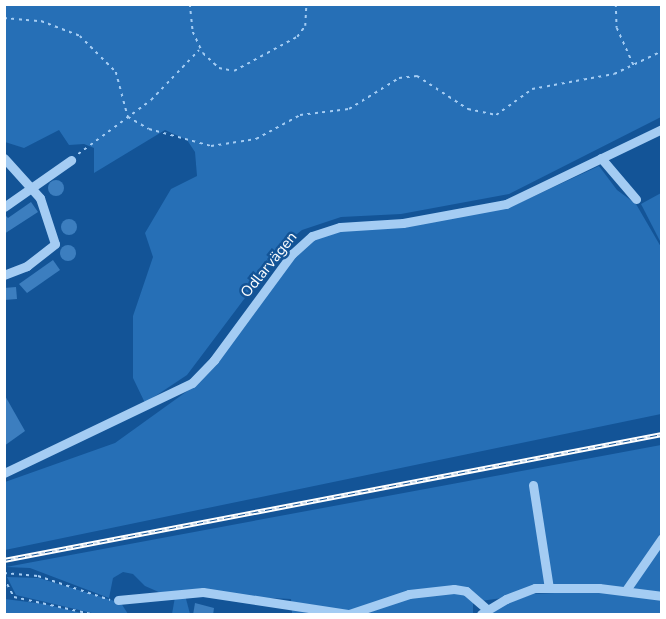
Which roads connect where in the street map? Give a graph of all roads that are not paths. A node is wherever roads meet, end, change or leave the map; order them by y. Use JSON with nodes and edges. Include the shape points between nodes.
{"nodes":[{"id":1,"x":662,"y":129,"type":"edge"},
{"id":2,"x":4,"y":158,"type":"edge"},
{"id":3,"x":601,"y":158,"type":"junction"},
{"id":4,"x":71,"y":160,"type":"road end"},
{"id":5,"x":33,"y":187,"type":"junction"},
{"id":6,"x":636,"y":199,"type":"dead end"},
{"id":7,"x":4,"y":207,"type":"edge"},
{"id":8,"x":4,"y":275,"type":"edge"},
{"id":9,"x":4,"y":472,"type":"edge"},
{"id":10,"x":533,"y":485,"type":"dead end"},
{"id":11,"x":662,"y":538,"type":"edge"},
{"id":12,"x":549,"y":588,"type":"junction"},
{"id":13,"x":626,"y":590,"type":"junction"},
{"id":14,"x":662,"y":596,"type":"edge"},
{"id":15,"x":118,"y":600,"type":"road end"},
{"id":16,"x":484,"y":612,"type":"edge"}],
"edges":[{"from":1,"to":3,"type":"street","name":"Odlarvägen"},
{"from":2,"to":5,"type":"street"},
{"from":3,"to":6,"type":"street"},
{"from":3,"to":9,"type":"street","name":"Odlarvägen","via":[[506,204],[403,223],[340,227],[312,236],[292,254],[214,360],[192,383]]},
{"from":4,"to":5,"type":"street"},
{"from":5,"to":7,"type":"street"},
{"from":5,"to":8,"type":"street","via":[[47,214],[55,243],[27,266]]},
{"from":10,"to":12,"type":"street"},
{"from":11,"to":13,"type":"street"},
{"from":12,"to":13,"type":"street"},
{"from":12,"to":16,"type":"street","via":[[517,594]]},
{"from":13,"to":14,"type":"street"},
{"from":15,"to":16,"type":"street","via":[[203,592],[350,614],[409,594],[454,590],[466,591]]}]}
